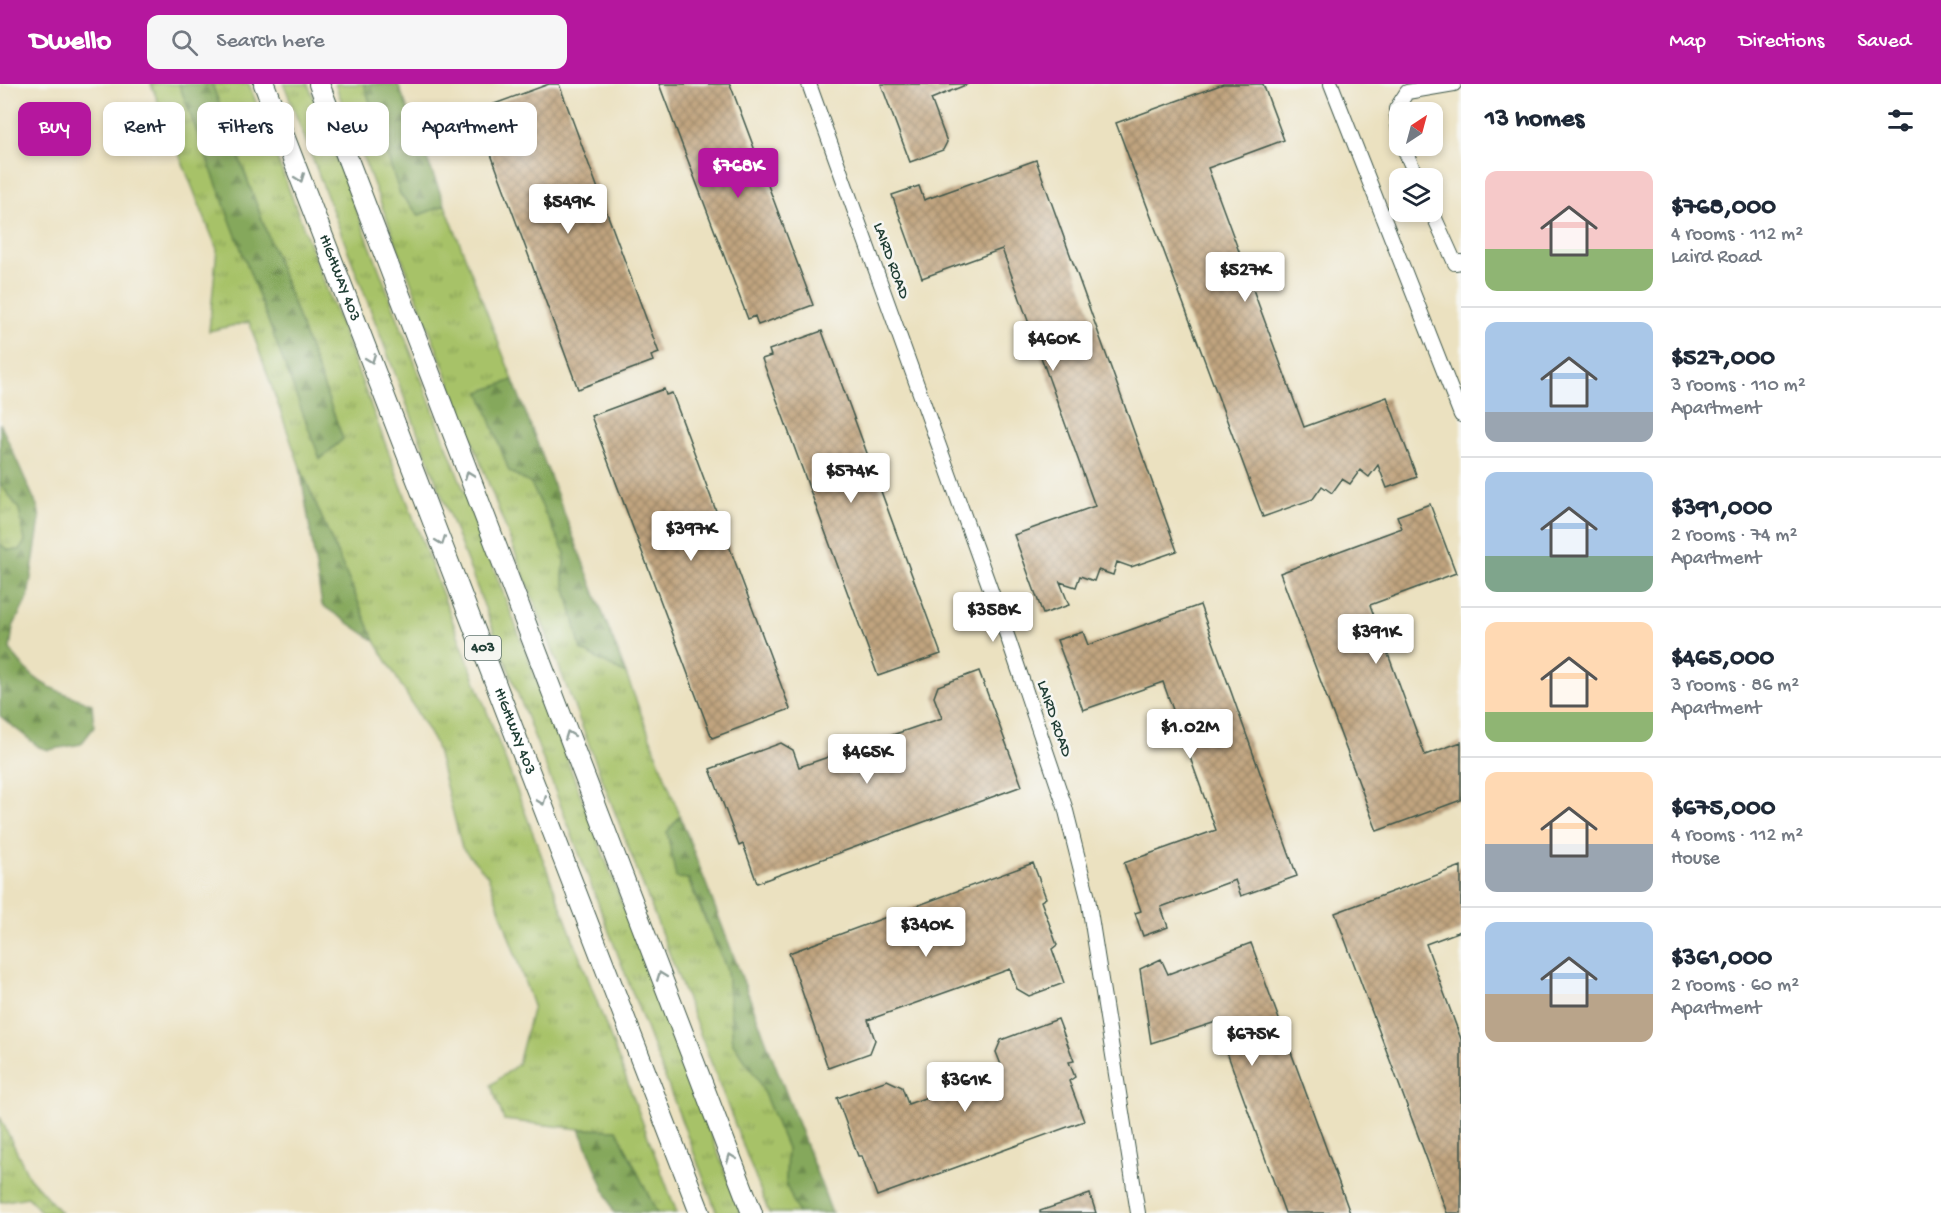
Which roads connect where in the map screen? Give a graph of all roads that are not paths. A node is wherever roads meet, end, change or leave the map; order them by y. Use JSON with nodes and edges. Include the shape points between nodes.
{"nodes":[{"id":1,"x":264,"y":84,"type":"edge"},
{"id":2,"x":319,"y":84,"type":"edge"},
{"id":3,"x":809,"y":84,"type":"edge"},
{"id":4,"x":1331,"y":84,"type":"edge"},
{"id":5,"x":1454,"y":84,"type":"edge"},
{"id":6,"x":1401,"y":102,"type":"edge"},
{"id":7,"x":1437,"y":222,"type":"edge"},
{"id":8,"x":1461,"y":262,"type":"edge"},
{"id":9,"x":1461,"y":415,"type":"edge"},
{"id":10,"x":700,"y":1213,"type":"edge"},
{"id":11,"x":752,"y":1213,"type":"edge"},
{"id":12,"x":1138,"y":1213,"type":"edge"}],
"edges":[{"from":1,"to":10,"type":"highway","name":"HIGHWAY 403","number":"403","one_way":true},
{"from":11,"to":2,"type":"highway","one_way":true},
{"from":3,"to":12,"type":"street","name":"LAIRD ROAD","via":[[1065,807],[1088,898]]},
{"from":4,"to":9,"type":"street"},
{"from":5,"to":6,"type":"street","via":[[1407,92]]},
{"from":7,"to":8,"type":"street","via":[[1455,263]]}]}
